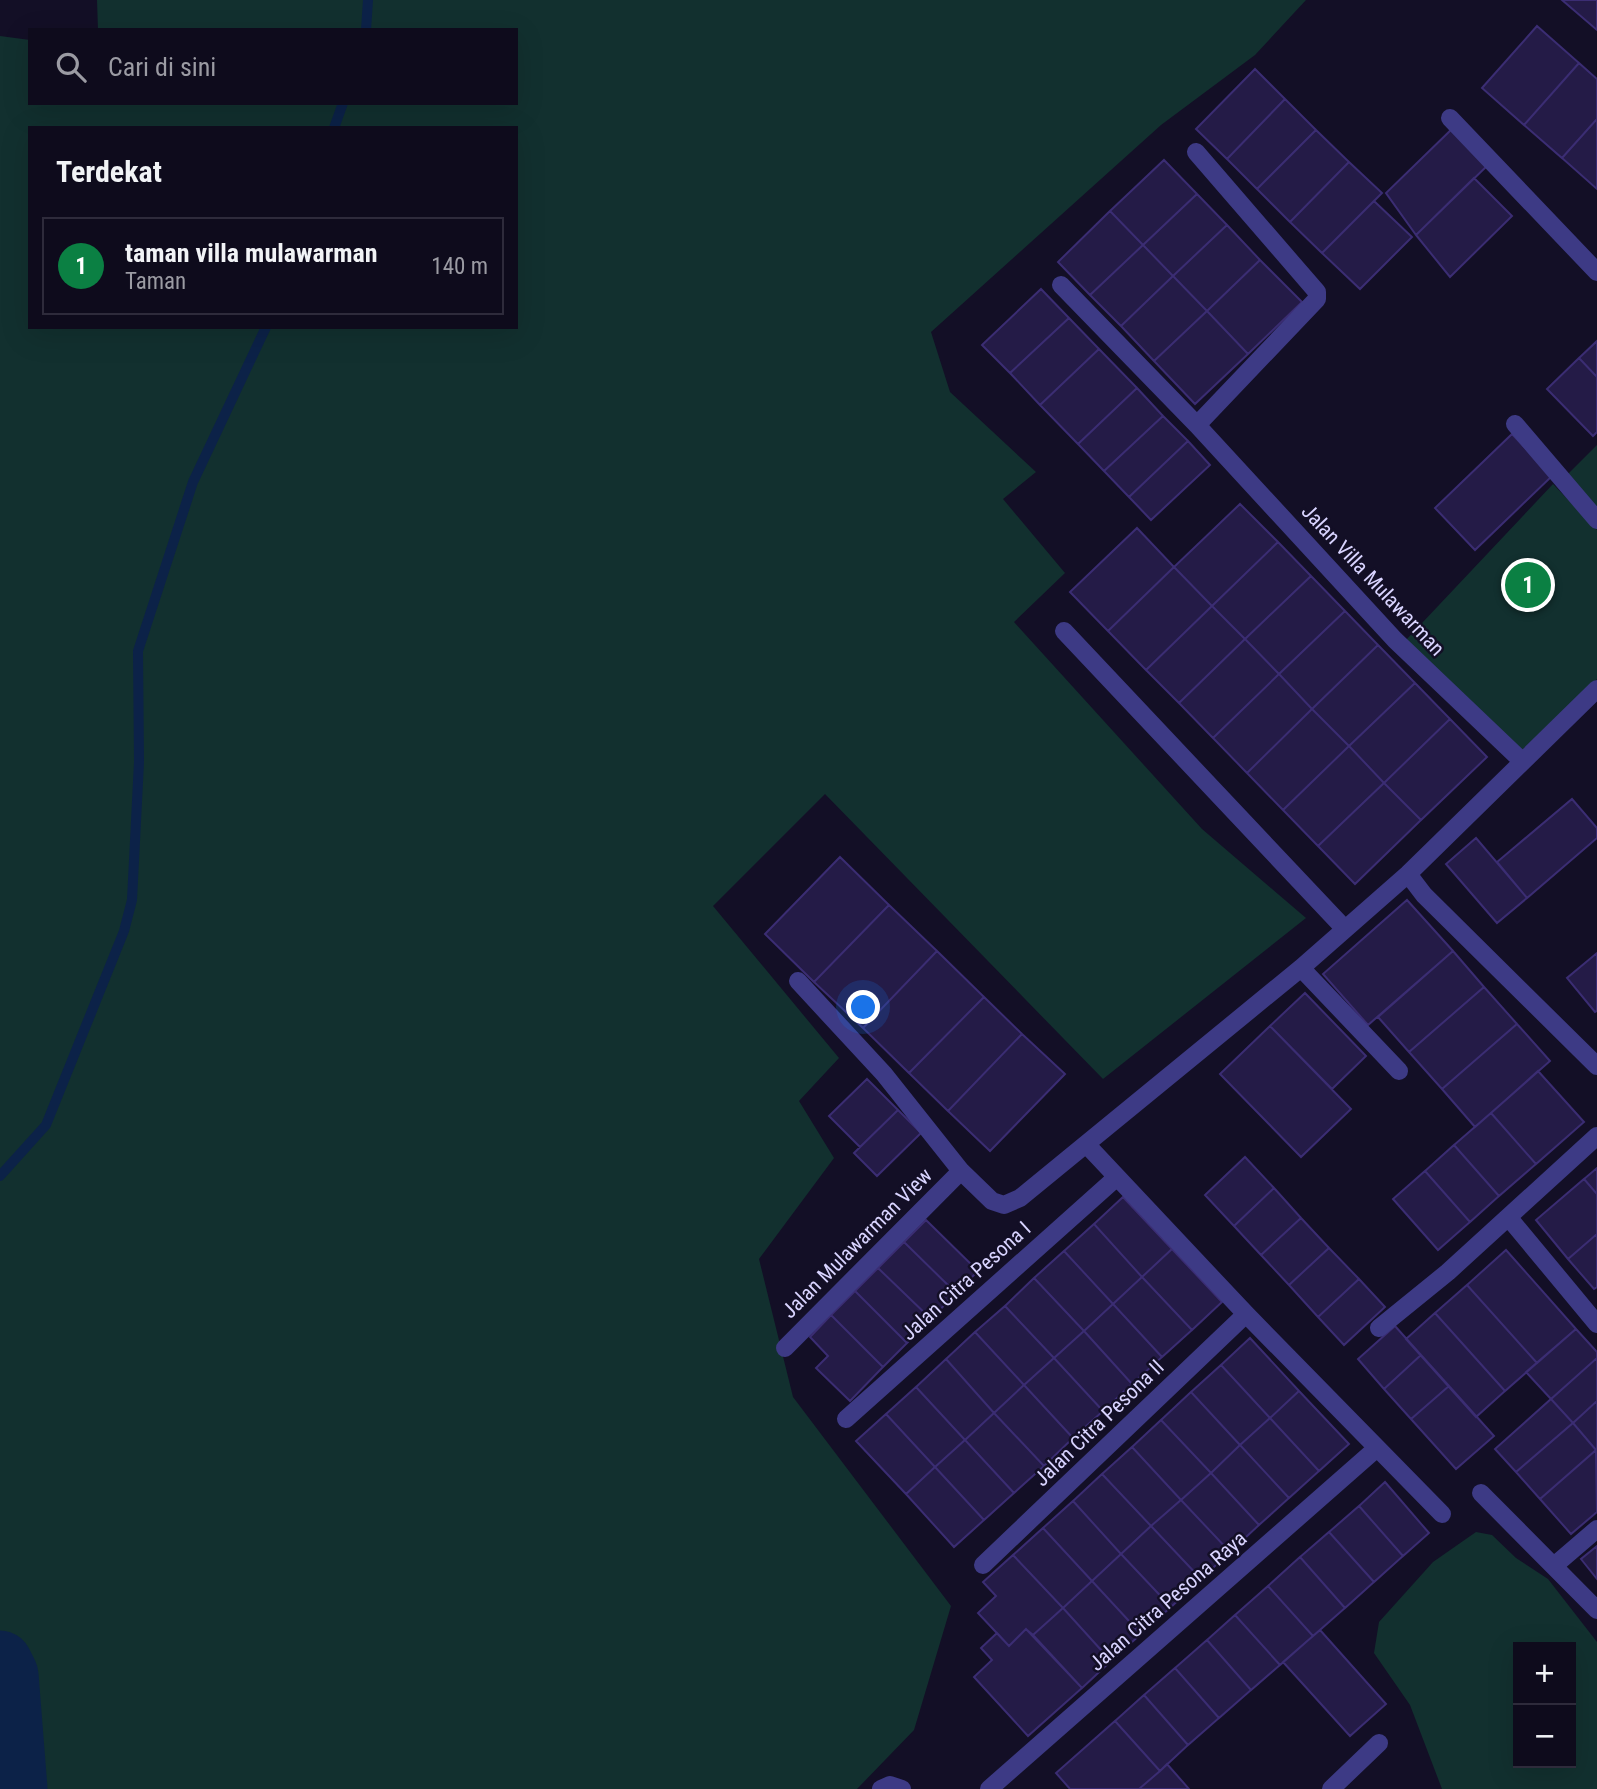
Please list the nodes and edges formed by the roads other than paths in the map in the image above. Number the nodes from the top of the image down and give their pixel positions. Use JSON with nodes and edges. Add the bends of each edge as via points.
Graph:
{"nodes":[{"id":1,"x":1450,"y":118,"type":"dead end"},
{"id":2,"x":1196,"y":152,"type":"dead end"},
{"id":3,"x":1597,"y":272,"type":"edge"},
{"id":4,"x":1061,"y":285,"type":"dead end"},
{"id":5,"x":1515,"y":424,"type":"dead end"},
{"id":6,"x":1197,"y":425,"type":"junction"},
{"id":7,"x":1597,"y":520,"type":"edge"},
{"id":8,"x":1064,"y":631,"type":"dead end"},
{"id":9,"x":1597,"y":689,"type":"edge"},
{"id":10,"x":1522,"y":761,"type":"junction"},
{"id":11,"x":1408,"y":874,"type":"junction"},
{"id":12,"x":1344,"y":928,"type":"junction"},
{"id":13,"x":1301,"y":968,"type":"junction"},
{"id":14,"x":798,"y":981,"type":"dead end"},
{"id":15,"x":1597,"y":1066,"type":"edge"},
{"id":16,"x":1399,"y":1071,"type":"dead end"},
{"id":17,"x":1597,"y":1136,"type":"edge"},
{"id":18,"x":1087,"y":1145,"type":"junction"},
{"id":19,"x":961,"y":1171,"type":"junction"},
{"id":20,"x":1117,"y":1177,"type":"junction"},
{"id":21,"x":1509,"y":1218,"type":"junction"},
{"id":22,"x":1246,"y":1314,"type":"junction"},
{"id":23,"x":1597,"y":1324,"type":"edge"},
{"id":24,"x":1379,"y":1328,"type":"dead end"},
{"id":25,"x":785,"y":1348,"type":"dead end"},
{"id":26,"x":846,"y":1419,"type":"dead end"},
{"id":27,"x":1377,"y":1448,"type":"junction"},
{"id":28,"x":1481,"y":1493,"type":"dead end"},
{"id":29,"x":1441,"y":1514,"type":"dead end"},
{"id":30,"x":1597,"y":1529,"type":"edge"},
{"id":31,"x":983,"y":1565,"type":"dead end"},
{"id":32,"x":1555,"y":1565,"type":"junction"},
{"id":33,"x":1597,"y":1609,"type":"edge"},
{"id":34,"x":1380,"y":1743,"type":"dead end"},
{"id":35,"x":881,"y":1789,"type":"edge"},
{"id":36,"x":902,"y":1789,"type":"edge"},
{"id":37,"x":989,"y":1789,"type":"edge"},
{"id":38,"x":1331,"y":1789,"type":"edge"}],
"edges":[{"from":1,"to":3,"type":"street"},
{"from":2,"to":6,"type":"street","via":[[1317,292],[1316,304]]},
{"from":4,"to":6,"type":"street","name":"Jalan Villa Mulawarman"},
{"from":5,"to":7,"type":"street"},
{"from":6,"to":10,"type":"street","name":"Jalan Villa Mulawarman","via":[[1395,640]]},
{"from":8,"to":12,"type":"street"},
{"from":9,"to":10,"type":"street"},
{"from":10,"to":11,"type":"street"},
{"from":11,"to":12,"type":"street"},
{"from":11,"to":15,"type":"street"},
{"from":12,"to":13,"type":"street"},
{"from":13,"to":16,"type":"street"},
{"from":13,"to":18,"type":"street"},
{"from":14,"to":19,"type":"street","name":"Jalan Mulawarman View","via":[[884,1073]]},
{"from":17,"to":21,"type":"street"},
{"from":18,"to":19,"type":"street","name":"Jalan Mulawarman View","via":[[1020,1198],[1004,1205],[992,1201]]},
{"from":18,"to":20,"type":"street"},
{"from":19,"to":25,"type":"street","name":"Jalan Mulawarman View"},
{"from":20,"to":22,"type":"street"},
{"from":20,"to":26,"type":"street","name":"Jalan Citra Pesona I"},
{"from":21,"to":23,"type":"street"},
{"from":21,"to":24,"type":"street"},
{"from":22,"to":27,"type":"street"},
{"from":22,"to":31,"type":"street","name":"Jalan Citra Pesona II"},
{"from":27,"to":29,"type":"street"},
{"from":27,"to":37,"type":"street","name":"Jalan Citra Pesona Raya"},
{"from":28,"to":32,"type":"street"},
{"from":30,"to":32,"type":"street"},
{"from":32,"to":33,"type":"street"},
{"from":34,"to":38,"type":"street"},
{"from":35,"to":36,"type":"street","via":[[890,1785]]}]}
